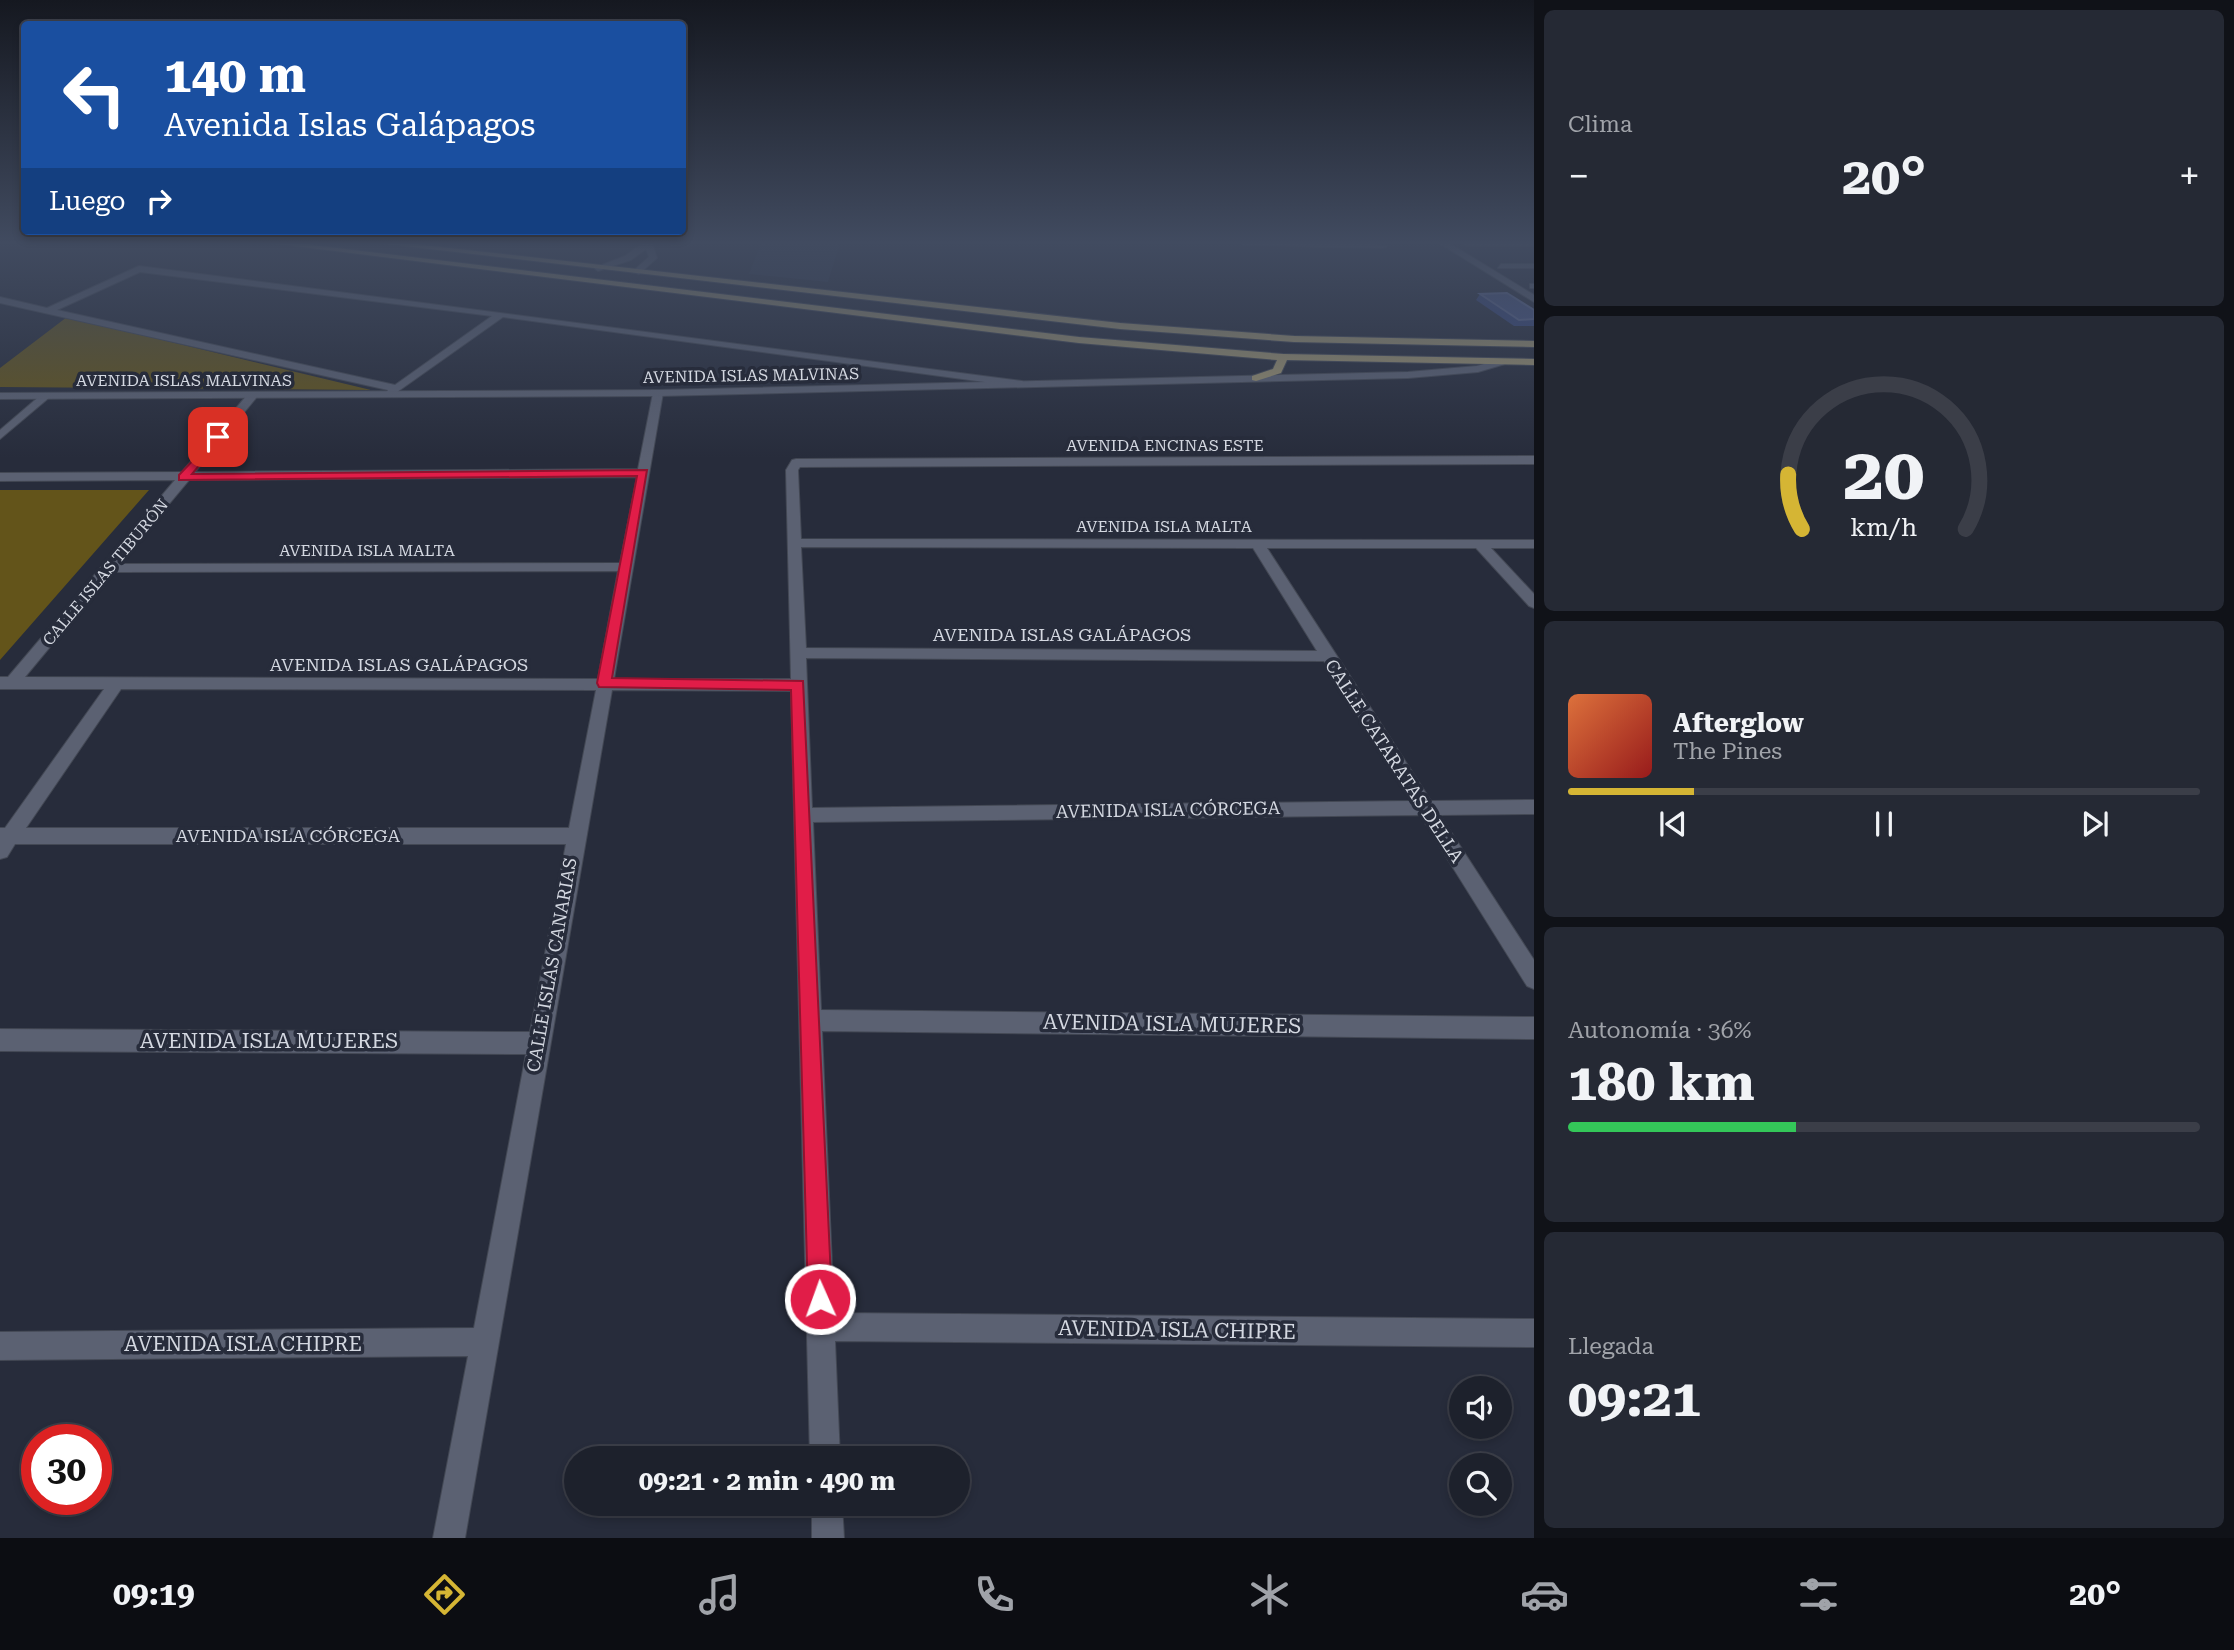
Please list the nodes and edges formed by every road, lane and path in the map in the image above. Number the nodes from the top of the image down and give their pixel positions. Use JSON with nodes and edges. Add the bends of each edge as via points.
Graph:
{"nodes":[{"id":1,"x":64,"y":315,"type":"edge"},
{"id":2,"x":500,"y":315,"type":"edge"},
{"id":3,"x":507,"y":315,"type":"edge"},
{"id":4,"x":875,"y":315,"type":"edge"},
{"id":5,"x":1021,"y":315,"type":"edge"},
{"id":6,"x":1534,"y":344,"type":"edge"},
{"id":7,"x":1283,"y":357,"type":"junction"},
{"id":8,"x":1501,"y":362,"type":"junction"},
{"id":9,"x":1534,"y":362,"type":"edge"},
{"id":10,"x":1256,"y":378,"type":"junction"},
{"id":11,"x":1022,"y":384,"type":"junction"},
{"id":12,"x":398,"y":389,"type":"junction"},
{"id":13,"x":658,"y":393,"type":"junction"},
{"id":14,"x":0,"y":396,"type":"edge"},
{"id":15,"x":46,"y":396,"type":"junction"},
{"id":16,"x":252,"y":396,"type":"junction"},
{"id":17,"x":388,"y":396,"type":"junction"},
{"id":18,"x":0,"y":436,"type":"edge"},
{"id":19,"x":1534,"y":460,"type":"edge"},
{"id":20,"x":643,"y":472,"type":"junction"},
{"id":21,"x":0,"y":477,"type":"edge"},
{"id":22,"x":183,"y":477,"type":"junction"},
{"id":23,"x":794,"y":543,"type":"junction"},
{"id":24,"x":1256,"y":543,"type":"junction"},
{"id":25,"x":1479,"y":544,"type":"junction"},
{"id":26,"x":1534,"y":544,"type":"edge"},
{"id":27,"x":626,"y":567,"type":"junction"},
{"id":28,"x":108,"y":568,"type":"junction"},
{"id":29,"x":1534,"y":603,"type":"edge"},
{"id":30,"x":797,"y":653,"type":"junction"},
{"id":31,"x":1326,"y":656,"type":"junction"},
{"id":32,"x":6,"y":683,"type":"edge"},
{"id":33,"x":604,"y":683,"type":"junction"},
{"id":34,"x":115,"y":685,"type":"junction"},
{"id":35,"x":798,"y":685,"type":"junction"},
{"id":36,"x":1424,"y":807,"type":"junction"},
{"id":37,"x":1534,"y":807,"type":"edge"},
{"id":38,"x":802,"y":815,"type":"junction"},
{"id":39,"x":575,"y":836,"type":"junction"},
{"id":40,"x":4,"y":841,"type":"edge"},
{"id":41,"x":1534,"y":979,"type":"edge"},
{"id":42,"x":810,"y":1020,"type":"junction"},
{"id":43,"x":1534,"y":1028,"type":"edge"},
{"id":44,"x":0,"y":1040,"type":"edge"},
{"id":45,"x":538,"y":1043,"type":"junction"},
{"id":46,"x":821,"y":1327,"type":"junction"},
{"id":47,"x":1534,"y":1333,"type":"edge"},
{"id":48,"x":485,"y":1342,"type":"junction"},
{"id":49,"x":0,"y":1346,"type":"edge"},
{"id":50,"x":825,"y":1446,"type":"edge"},
{"id":51,"x":827,"y":1516,"type":"edge"},
{"id":52,"x":449,"y":1538,"type":"edge"},
{"id":53,"x":828,"y":1538,"type":"edge"}],
"edges":[{"from":1,"to":12,"type":"street"},
{"from":2,"to":12,"type":"street"},
{"from":3,"to":11,"type":"street"},
{"from":4,"to":7,"type":"main road","via":[[1080,340]]},
{"from":5,"to":6,"type":"main road","via":[[1294,339]]},
{"from":7,"to":8,"type":"main road"},
{"from":7,"to":10,"type":"main road","via":[[1277,371]]},
{"from":8,"to":9,"type":"main road"},
{"from":8,"to":10,"type":"street","name":"AVENIDA ISLAS MALVINAS","via":[[1478,369],[1408,374]]},
{"from":10,"to":11,"type":"street","name":"AVENIDA ISLAS MALVINAS"},
{"from":11,"to":13,"type":"street","name":"AVENIDA ISLAS MALVINAS"},
{"from":12,"to":17,"type":"street"},
{"from":13,"to":17,"type":"street","name":"AVENIDA ISLAS MALVINAS"},
{"from":13,"to":20,"type":"street","name":"CALLE ISLAS CANARIAS"},
{"from":14,"to":15,"type":"street","name":"AVENIDA ISLAS MALVINAS"},
{"from":15,"to":16,"type":"street","name":"AVENIDA ISLAS MALVINAS"},
{"from":15,"to":18,"type":"street"},
{"from":16,"to":17,"type":"street","name":"AVENIDA ISLAS MALVINAS"},
{"from":16,"to":22,"type":"street","name":"CALLE ISLAS TIBURÓN"},
{"from":19,"to":23,"type":"street","name":"AVENIDA ENCINAS ESTE","via":[[796,463],[792,470]]},
{"from":20,"to":22,"type":"street"},
{"from":20,"to":27,"type":"street","name":"CALLE ISLAS CANARIAS"},
{"from":21,"to":22,"type":"street"},
{"from":22,"to":28,"type":"street","name":"CALLE ISLAS TIBURÓN"},
{"from":23,"to":24,"type":"street","name":"AVENIDA ISLA MALTA"},
{"from":23,"to":30,"type":"street"},
{"from":24,"to":25,"type":"street","name":"AVENIDA ISLA MALTA"},
{"from":24,"to":31,"type":"street","name":"CALLE CATARATAS DELLA"},
{"from":25,"to":26,"type":"street","name":"AVENIDA ISLA MALTA"},
{"from":25,"to":29,"type":"street"},
{"from":27,"to":28,"type":"street","name":"AVENIDA ISLA MALTA"},
{"from":27,"to":33,"type":"street","name":"CALLE ISLAS CANARIAS"},
{"from":28,"to":32,"type":"street","name":"CALLE ISLAS TIBURÓN"},
{"from":30,"to":31,"type":"street","name":"AVENIDA ISLAS GALÁPAGOS"},
{"from":30,"to":35,"type":"street"},
{"from":31,"to":36,"type":"street","name":"CALLE CATARATAS DELLA"},
{"from":32,"to":34,"type":"street","name":"AVENIDA ISLAS GALÁPAGOS"},
{"from":33,"to":34,"type":"street","name":"AVENIDA ISLAS GALÁPAGOS"},
{"from":33,"to":35,"type":"street","name":"AVENIDA ISLAS GALÁPAGOS"},
{"from":33,"to":39,"type":"street","name":"CALLE ISLAS CANARIAS"},
{"from":34,"to":40,"type":"street"},
{"from":35,"to":38,"type":"street"},
{"from":36,"to":37,"type":"street","name":"AVENIDA ISLA CÓRCEGA"},
{"from":36,"to":38,"type":"street","name":"AVENIDA ISLA CÓRCEGA"},
{"from":36,"to":41,"type":"street","name":"CALLE CATARATAS DELLA"},
{"from":38,"to":42,"type":"street"},
{"from":39,"to":40,"type":"street","name":"AVENIDA ISLA CÓRCEGA"},
{"from":39,"to":45,"type":"street","name":"CALLE ISLAS CANARIAS"},
{"from":42,"to":43,"type":"street","name":"AVENIDA ISLA MUJERES"},
{"from":42,"to":46,"type":"street"},
{"from":44,"to":45,"type":"street","name":"AVENIDA ISLA MUJERES"},
{"from":45,"to":48,"type":"street","name":"CALLE ISLAS CANARIAS"},
{"from":46,"to":47,"type":"street","name":"AVENIDA ISLA CHIPRE"},
{"from":46,"to":50,"type":"street"},
{"from":48,"to":49,"type":"street","name":"AVENIDA ISLA CHIPRE"},
{"from":48,"to":52,"type":"street","name":"CALLE ISLAS CANARIAS"},
{"from":51,"to":53,"type":"street"}]}
